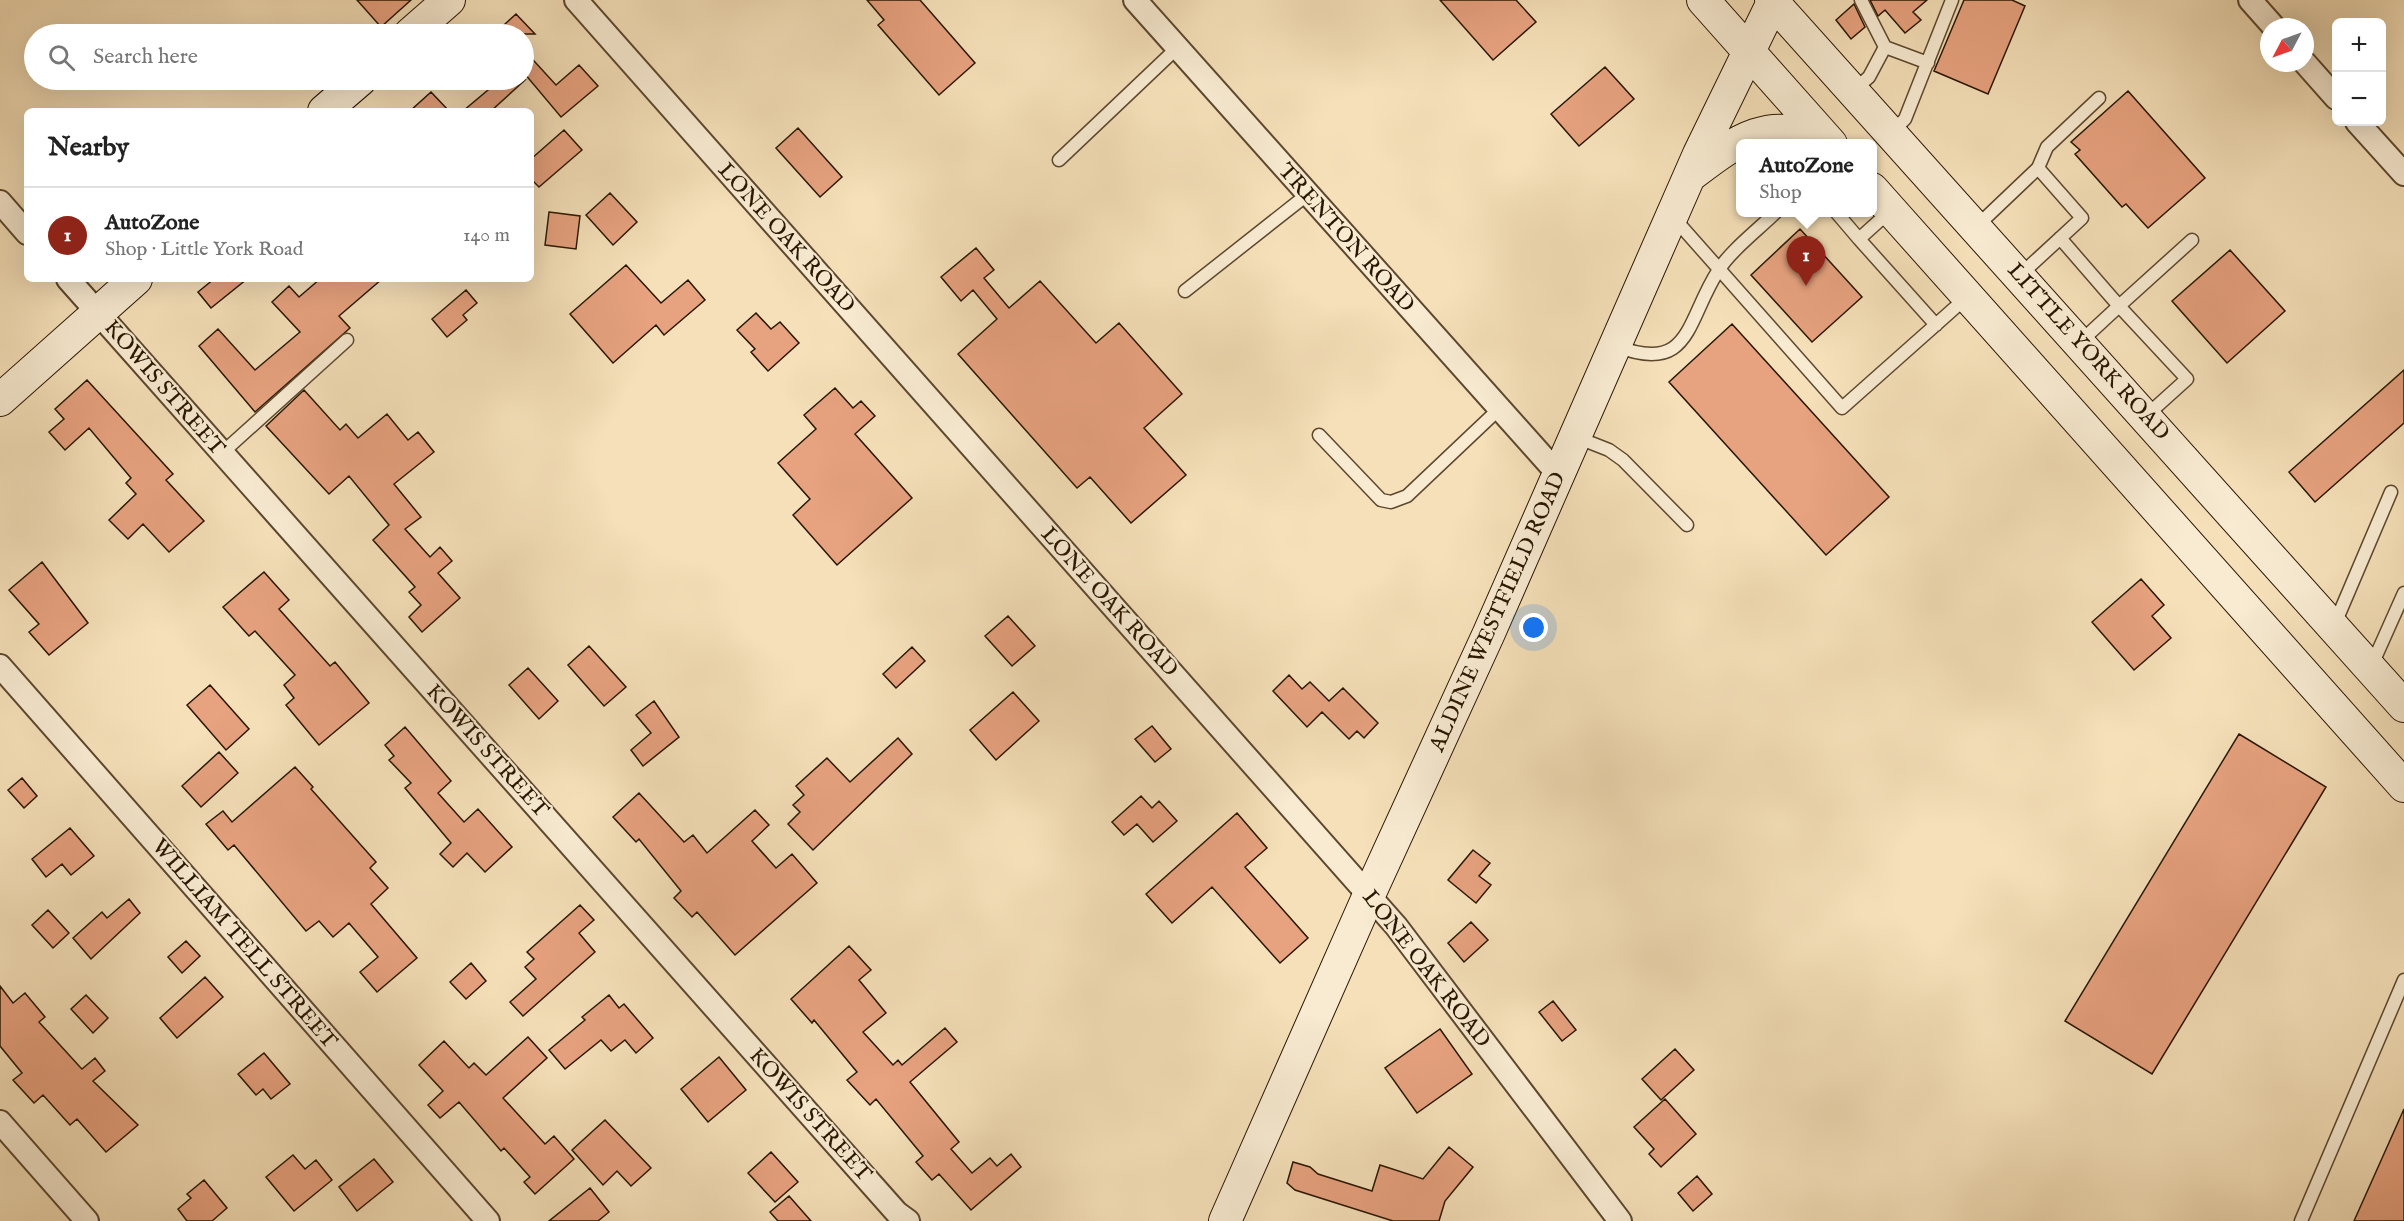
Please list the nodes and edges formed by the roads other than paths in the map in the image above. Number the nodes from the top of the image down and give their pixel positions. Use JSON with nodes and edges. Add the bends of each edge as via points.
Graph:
{"nodes":[{"id":1,"x":449,"y":0,"type":"edge"},
{"id":2,"x":576,"y":0,"type":"edge"},
{"id":3,"x":1135,"y":0,"type":"edge"},
{"id":4,"x":1703,"y":0,"type":"edge"},
{"id":5,"x":1861,"y":0,"type":"edge"},
{"id":6,"x":1952,"y":0,"type":"edge"},
{"id":7,"x":2250,"y":0,"type":"edge"},
{"id":8,"x":1775,"y":1,"type":"edge"},
{"id":9,"x":2266,"y":18,"type":"edge"},
{"id":10,"x":421,"y":24,"type":"edge"},
{"id":11,"x":1885,"y":47,"type":"junction"},
{"id":12,"x":1177,"y":48,"type":"junction"},
{"id":13,"x":1749,"y":53,"type":"junction"},
{"id":14,"x":1928,"y":63,"type":"junction"},
{"id":15,"x":2313,"y":72,"type":"edge"},
{"id":16,"x":348,"y":90,"type":"edge"},
{"id":17,"x":1853,"y":91,"type":"junction"},
{"id":18,"x":2332,"y":93,"type":"edge"},
{"id":19,"x":2099,"y":98,"type":"dead end"},
{"id":20,"x":327,"y":108,"type":"edge"},
{"id":21,"x":2361,"y":126,"type":"edge"},
{"id":22,"x":1891,"y":133,"type":"junction"},
{"id":23,"x":1745,"y":139,"type":"edge"},
{"id":24,"x":1813,"y":139,"type":"edge"},
{"id":25,"x":1826,"y":139,"type":"edge"},
{"id":26,"x":1736,"y":142,"type":"edge"},
{"id":27,"x":1059,"y":160,"type":"dead end"},
{"id":28,"x":2038,"y":168,"type":"junction"},
{"id":29,"x":2404,"y":174,"type":"edge"},
{"id":30,"x":1690,"y":176,"type":"junction"},
{"id":31,"x":1308,"y":194,"type":"junction"},
{"id":32,"x":1881,"y":200,"type":"edge"},
{"id":33,"x":0,"y":202,"type":"edge"},
{"id":34,"x":1672,"y":216,"type":"junction"},
{"id":35,"x":1772,"y":217,"type":"edge"},
{"id":36,"x":1840,"y":217,"type":"edge"},
{"id":37,"x":1871,"y":217,"type":"edge"},
{"id":38,"x":1976,"y":227,"type":"junction"},
{"id":39,"x":24,"y":230,"type":"edge"},
{"id":40,"x":2060,"y":238,"type":"junction"},
{"id":41,"x":1859,"y":239,"type":"junction"},
{"id":42,"x":2193,"y":240,"type":"dead end"},
{"id":43,"x":1719,"y":269,"type":"junction"},
{"id":44,"x":2019,"y":276,"type":"junction"},
{"id":45,"x":71,"y":282,"type":"edge"},
{"id":46,"x":133,"y":282,"type":"edge"},
{"id":47,"x":1185,"y":291,"type":"dead end"},
{"id":48,"x":1967,"y":297,"type":"junction"},
{"id":49,"x":2119,"y":306,"type":"junction"},
{"id":50,"x":98,"y":312,"type":"junction"},
{"id":51,"x":1936,"y":325,"type":"junction"},
{"id":52,"x":347,"y":340,"type":"dead end"},
{"id":53,"x":2079,"y":343,"type":"junction"},
{"id":54,"x":1616,"y":346,"type":"junction"},
{"id":55,"x":0,"y":400,"type":"edge"},
{"id":56,"x":1499,"y":409,"type":"junction"},
{"id":57,"x":2146,"y":417,"type":"junction"},
{"id":58,"x":1319,"y":435,"type":"dead end"},
{"id":59,"x":1576,"y":437,"type":"junction"},
{"id":60,"x":222,"y":453,"type":"junction"},
{"id":61,"x":1559,"y":475,"type":"junction"},
{"id":62,"x":2391,"y":492,"type":"dead end"},
{"id":63,"x":1688,"y":525,"type":"dead end"},
{"id":64,"x":2404,"y":593,"type":"edge"},
{"id":65,"x":2334,"y":627,"type":"junction"},
{"id":66,"x":0,"y":666,"type":"edge"},
{"id":67,"x":2371,"y":668,"type":"junction"},
{"id":68,"x":2404,"y":706,"type":"edge"},
{"id":69,"x":2404,"y":786,"type":"edge"},
{"id":70,"x":1369,"y":896,"type":"junction"},
{"id":71,"x":2404,"y":980,"type":"edge"},
{"id":72,"x":0,"y":1122,"type":"edge"},
{"id":73,"x":87,"y":1221,"type":"edge"},
{"id":74,"x":488,"y":1221,"type":"edge"},
{"id":75,"x":908,"y":1221,"type":"edge"},
{"id":76,"x":1225,"y":1221,"type":"edge"},
{"id":77,"x":1620,"y":1221,"type":"edge"},
{"id":78,"x":2301,"y":1221,"type":"edge"}],
"edges":[{"from":1,"to":10,"type":"main road"},
{"from":2,"to":70,"type":"street","name":"LONE OAK ROAD"},
{"from":3,"to":12,"type":"street","name":"TRENTON ROAD"},
{"from":4,"to":13,"type":"main road"},
{"from":5,"to":11,"type":"lane"},
{"from":6,"to":14,"type":"lane"},
{"from":7,"to":9,"type":"street"},
{"from":8,"to":13,"type":"main road","name":"ALDINE WESTFIELD ROAD"},
{"from":8,"to":17,"type":"main road","name":"LITTLE YORK ROAD"},
{"from":11,"to":14,"type":"lane"},
{"from":11,"to":17,"type":"lane","via":[[1869,77]]},
{"from":12,"to":27,"type":"lane"},
{"from":12,"to":31,"type":"street","name":"TRENTON ROAD"},
{"from":13,"to":25,"type":"main road"},
{"from":13,"to":30,"type":"main road","name":"ALDINE WESTFIELD ROAD"},
{"from":14,"to":22,"type":"lane","via":[[1905,119]]},
{"from":15,"to":18,"type":"street"},
{"from":16,"to":20,"type":"main road"},
{"from":17,"to":22,"type":"main road","name":"LITTLE YORK ROAD"},
{"from":19,"to":28,"type":"lane","via":[[2047,147]]},
{"from":21,"to":29,"type":"street"},
{"from":22,"to":38,"type":"main road","name":"LITTLE YORK ROAD"},
{"from":23,"to":24,"type":"main road","via":[[1774,129],[1804,133]]},
{"from":26,"to":30,"type":"main road"},
{"from":28,"to":38,"type":"lane"},
{"from":28,"to":40,"type":"lane","via":[[2082,218]]},
{"from":30,"to":34,"type":"main road","name":"ALDINE WESTFIELD ROAD"},
{"from":31,"to":47,"type":"lane"},
{"from":31,"to":56,"type":"street","name":"TRENTON ROAD"},
{"from":32,"to":48,"type":"main road"},
{"from":33,"to":39,"type":"street"},
{"from":34,"to":43,"type":"lane"},
{"from":34,"to":54,"type":"main road","name":"ALDINE WESTFIELD ROAD"},
{"from":35,"to":43,"type":"lane"},
{"from":36,"to":41,"type":"lane"},
{"from":37,"to":41,"type":"lane"},
{"from":38,"to":44,"type":"main road","name":"LITTLE YORK ROAD"},
{"from":40,"to":44,"type":"lane"},
{"from":40,"to":49,"type":"lane"},
{"from":41,"to":51,"type":"lane"},
{"from":42,"to":49,"type":"lane"},
{"from":43,"to":51,"type":"lane","via":[[1842,408]]},
{"from":43,"to":54,"type":"lane","via":[[1683,338],[1672,350],[1661,356],[1649,356]]},
{"from":44,"to":53,"type":"main road","name":"LITTLE YORK ROAD"},
{"from":45,"to":50,"type":"street","name":"KOWIS STREET"},
{"from":46,"to":50,"type":"main road"},
{"from":48,"to":51,"type":"lane"},
{"from":48,"to":69,"type":"main road"},
{"from":49,"to":53,"type":"lane"},
{"from":49,"to":57,"type":"lane","via":[[2187,379]]},
{"from":50,"to":55,"type":"main road"},
{"from":50,"to":60,"type":"street","name":"KOWIS STREET"},
{"from":52,"to":60,"type":"lane"},
{"from":53,"to":57,"type":"main road","name":"LITTLE YORK ROAD"},
{"from":54,"to":59,"type":"main road","name":"ALDINE WESTFIELD ROAD"},
{"from":56,"to":58,"type":"lane","via":[[1407,496],[1391,502],[1381,500]]},
{"from":56,"to":61,"type":"street","name":"TRENTON ROAD"},
{"from":57,"to":65,"type":"main road","name":"LITTLE YORK ROAD"},
{"from":59,"to":61,"type":"main road","name":"ALDINE WESTFIELD ROAD"},
{"from":59,"to":63,"type":"lane","via":[[1623,460]]},
{"from":60,"to":75,"type":"street","name":"KOWIS STREET"},
{"from":61,"to":70,"type":"main road","name":"ALDINE WESTFIELD ROAD"},
{"from":62,"to":65,"type":"lane"},
{"from":64,"to":67,"type":"lane"},
{"from":65,"to":67,"type":"main road","name":"LITTLE YORK ROAD"},
{"from":66,"to":74,"type":"street","name":"WILLIAM TELL STREET"},
{"from":67,"to":68,"type":"main road","name":"LITTLE YORK ROAD"},
{"from":70,"to":76,"type":"main road","name":"ALDINE WESTFIELD ROAD"},
{"from":70,"to":77,"type":"street","name":"LONE OAK ROAD","via":[[1396,926]]},
{"from":71,"to":78,"type":"lane"},
{"from":72,"to":73,"type":"street"}]}
